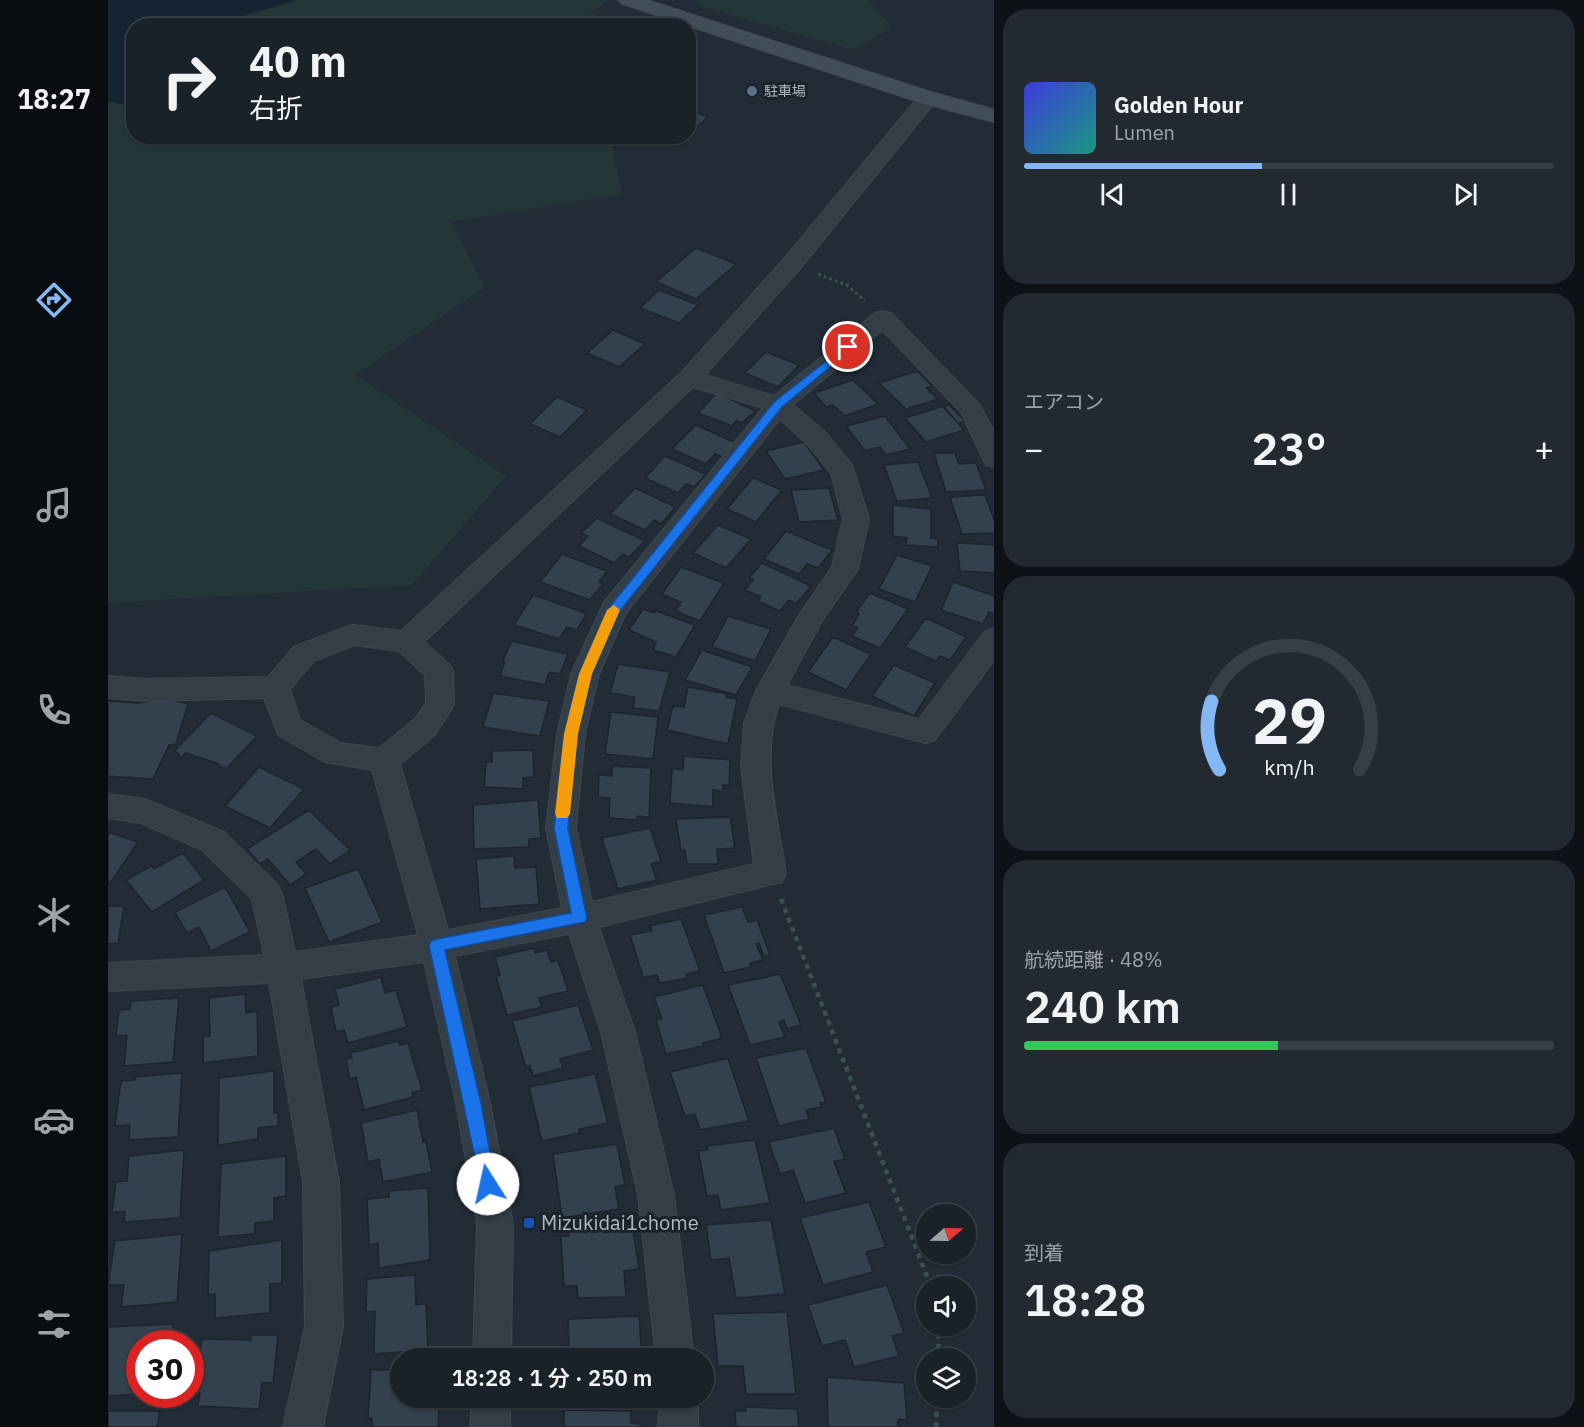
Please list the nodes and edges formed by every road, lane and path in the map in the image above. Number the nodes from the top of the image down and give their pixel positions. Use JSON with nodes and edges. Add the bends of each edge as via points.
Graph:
{"nodes":[{"id":1,"x":628,"y":0,"type":"edge"},
{"id":2,"x":683,"y":18,"type":"edge"},
{"id":3,"x":696,"y":22,"type":"edge"},
{"id":4,"x":928,"y":98,"type":"junction"},
{"id":5,"x":994,"y":116,"type":"edge"},
{"id":6,"x":791,"y":265,"type":"junction"},
{"id":7,"x":883,"y":318,"type":"junction"},
{"id":8,"x":689,"y":378,"type":"junction"},
{"id":9,"x":778,"y":405,"type":"junction"},
{"id":10,"x":994,"y":459,"type":"edge"},
{"id":11,"x":994,"y":638,"type":"edge"},
{"id":12,"x":407,"y":642,"type":"junction"},
{"id":13,"x":108,"y":687,"type":"edge"},
{"id":14,"x":275,"y":687,"type":"junction"},
{"id":15,"x":770,"y":691,"type":"junction"},
{"id":16,"x":384,"y":760,"type":"junction"},
{"id":17,"x":108,"y":806,"type":"edge"},
{"id":18,"x":771,"y":873,"type":"junction"},
{"id":19,"x":580,"y":918,"type":"junction"},
{"id":20,"x":437,"y":946,"type":"junction"},
{"id":21,"x":283,"y":968,"type":"junction"},
{"id":22,"x":108,"y":977,"type":"edge"},
{"id":23,"x":927,"y":1276,"type":"edge"},
{"id":24,"x":492,"y":1348,"type":"edge"},
{"id":25,"x":674,"y":1348,"type":"edge"},
{"id":26,"x":491,"y":1408,"type":"edge"},
{"id":27,"x":679,"y":1408,"type":"edge"},
{"id":28,"x":937,"y":1408,"type":"edge"},
{"id":29,"x":303,"y":1427,"type":"edge"},
{"id":30,"x":490,"y":1427,"type":"edge"},
{"id":31,"x":678,"y":1427,"type":"edge"},
{"id":32,"x":936,"y":1427,"type":"edge"}],
"edges":[{"from":1,"to":2,"type":"street"},
{"from":3,"to":4,"type":"street"},
{"from":4,"to":5,"type":"street"},
{"from":4,"to":6,"type":"street"},
{"from":6,"to":7,"type":"path","via":[[848,285]]},
{"from":6,"to":8,"type":"street"},
{"from":7,"to":9,"type":"street"},
{"from":7,"to":10,"type":"street","via":[[971,409]]},
{"from":8,"to":9,"type":"street"},
{"from":8,"to":12,"type":"street"},
{"from":9,"to":15,"type":"street","via":[[815,437],[843,471],[856,519],[845,569],[812,615]]},
{"from":9,"to":19,"type":"street","via":[[614,609],[585,674],[571,734],[561,828]]},
{"from":11,"to":15,"type":"street","via":[[925,732]]},
{"from":12,"to":14,"type":"street","via":[[354,635],[304,654]]},
{"from":12,"to":16,"type":"street","via":[[439,671],[440,705],[425,727]]},
{"from":13,"to":14,"type":"street"},
{"from":14,"to":16,"type":"street","via":[[288,727],[335,754]]},
{"from":15,"to":18,"type":"street","via":[[758,723],[756,768]]},
{"from":16,"to":20,"type":"street"},
{"from":17,"to":21,"type":"street","via":[[145,811],[213,841],[266,893]]},
{"from":18,"to":19,"type":"street"},
{"from":18,"to":23,"type":"path"},
{"from":19,"to":20,"type":"street"},
{"from":19,"to":25,"type":"street","via":[[618,1032],[656,1195]]},
{"from":20,"to":21,"type":"street"},
{"from":20,"to":24,"type":"street","via":[[473,1103],[495,1224]]},
{"from":21,"to":22,"type":"street"},
{"from":21,"to":29,"type":"street","via":[[321,1182],[324,1327]]},
{"from":26,"to":30,"type":"street"},
{"from":27,"to":31,"type":"street"},
{"from":28,"to":32,"type":"path"}]}
